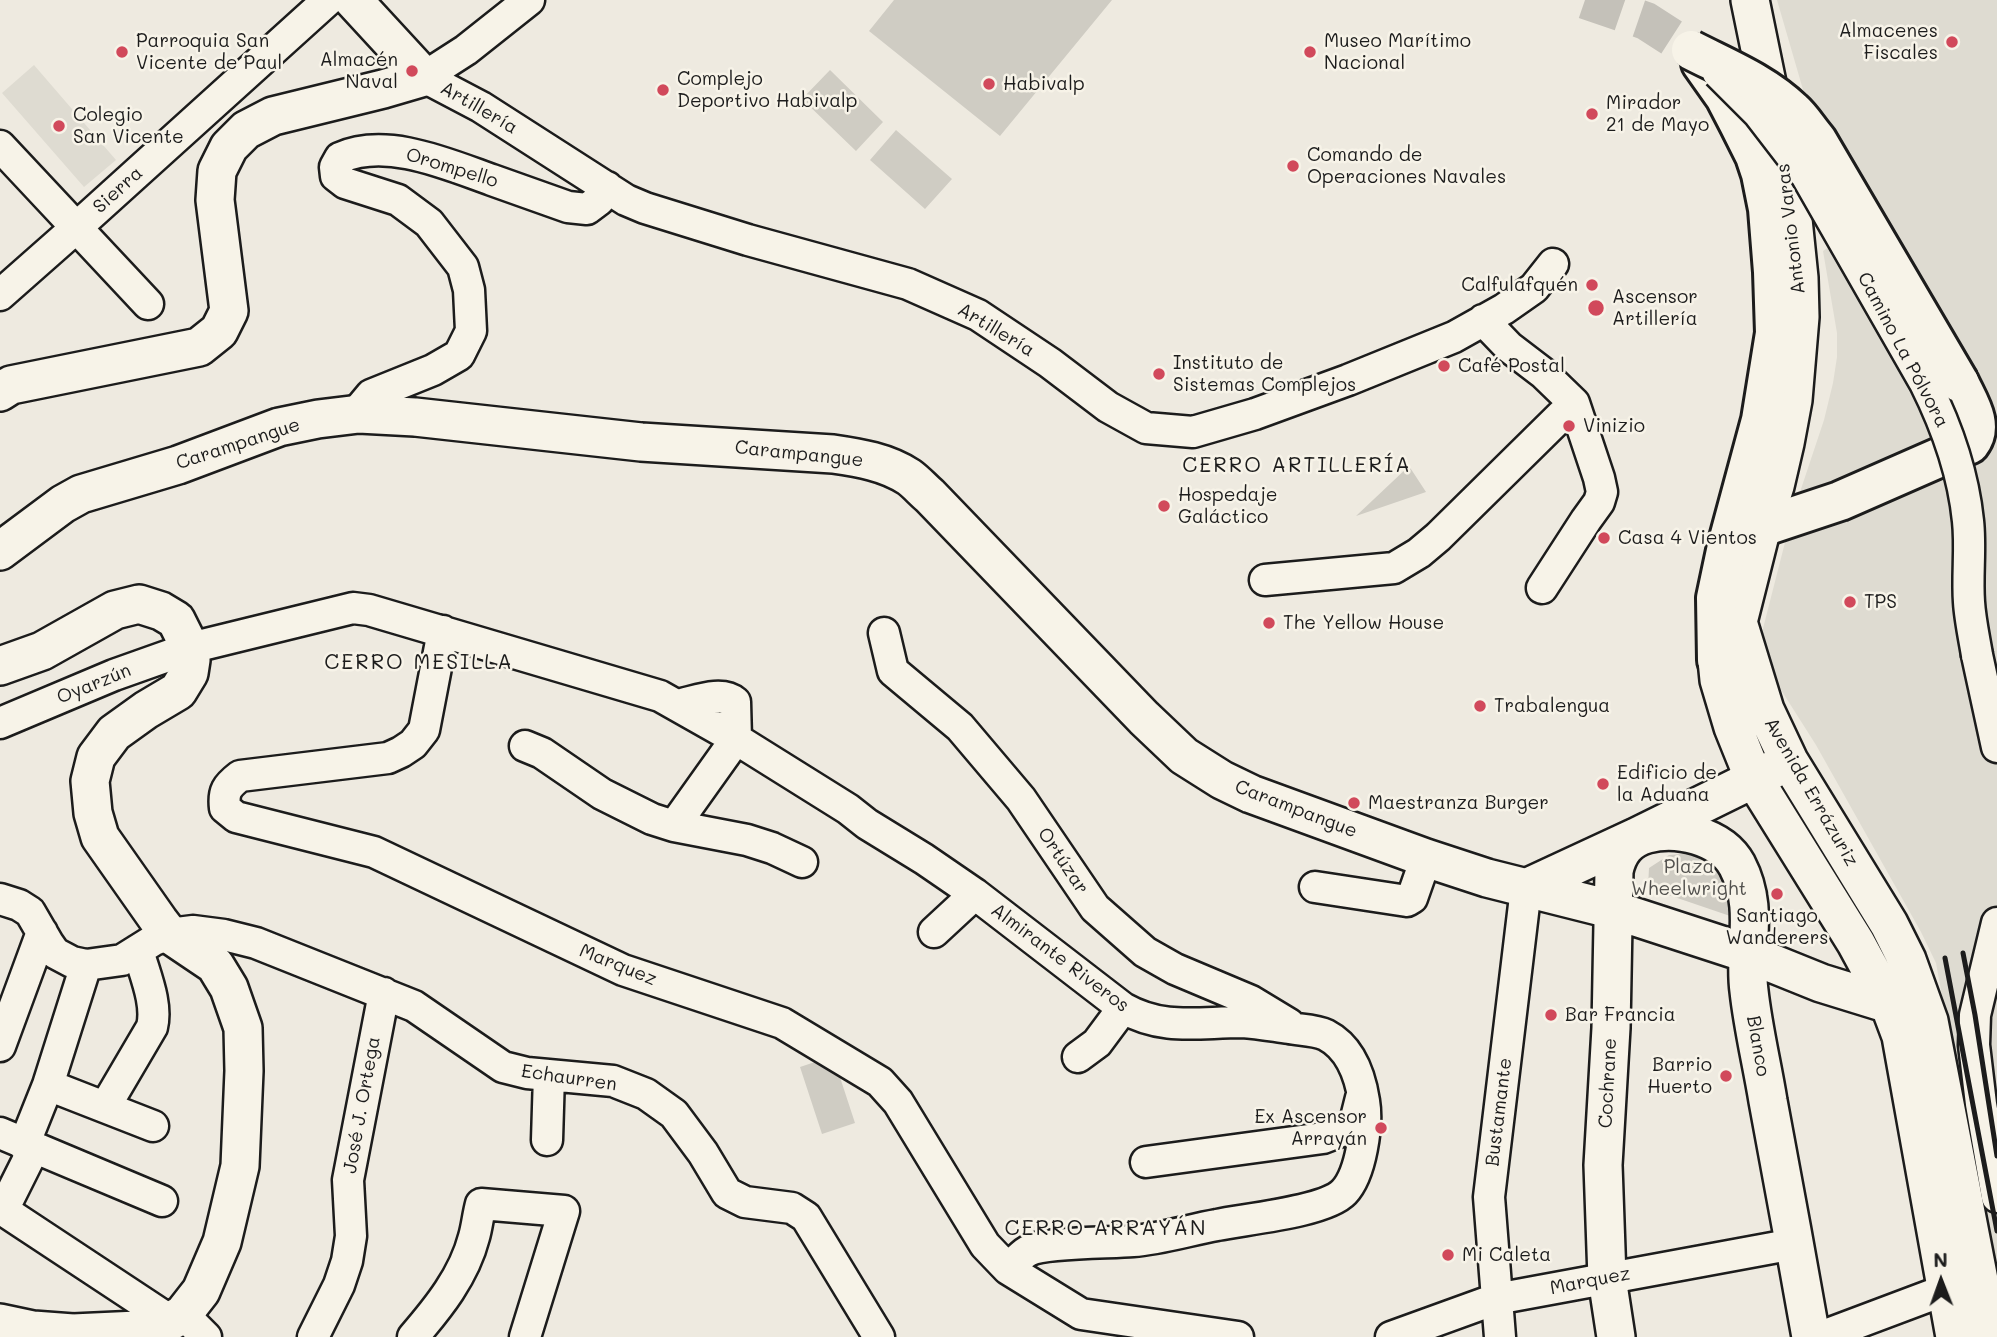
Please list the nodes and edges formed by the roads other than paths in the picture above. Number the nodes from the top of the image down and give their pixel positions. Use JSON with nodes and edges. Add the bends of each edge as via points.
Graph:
{"nodes":[{"id":1,"x":328,"y":0,"type":"edge"},
{"id":2,"x":353,"y":0,"type":"edge"},
{"id":3,"x":529,"y":0,"type":"edge"},
{"id":4,"x":1750,"y":0,"type":"edge"},
{"id":5,"x":1691,"y":50,"type":"junction"},
{"id":6,"x":425,"y":77,"type":"junction"},
{"id":7,"x":0,"y":146,"type":"edge"},
{"id":8,"x":607,"y":187,"type":"junction"},
{"id":9,"x":77,"y":227,"type":"junction"},
{"id":10,"x":1553,"y":264,"type":"dead end"},
{"id":11,"x":0,"y":295,"type":"edge"},
{"id":12,"x":148,"y":304,"type":"dead end"},
{"id":13,"x":1483,"y":320,"type":"junction"},
{"id":14,"x":0,"y":392,"type":"edge"},
{"id":15,"x":1574,"y":403,"type":"junction"},
{"id":16,"x":359,"y":414,"type":"junction"},
{"id":17,"x":1762,"y":527,"type":"junction"},
{"id":18,"x":0,"y":551,"type":"edge"},
{"id":19,"x":1265,"y":580,"type":"dead end"},
{"id":20,"x":1542,"y":588,"type":"dead end"},
{"id":21,"x":1738,"y":622,"type":"junction"},
{"id":22,"x":443,"y":631,"type":"junction"},
{"id":23,"x":884,"y":633,"type":"dead end"},
{"id":24,"x":190,"y":648,"type":"junction"},
{"id":25,"x":1717,"y":660,"type":"junction"},
{"id":26,"x":0,"y":666,"type":"edge"},
{"id":27,"x":0,"y":723,"type":"edge"},
{"id":28,"x":736,"y":738,"type":"junction"},
{"id":29,"x":526,"y":746,"type":"dead end"},
{"id":30,"x":1997,"y":747,"type":"edge"},
{"id":31,"x":1789,"y":761,"type":"junction"},
{"id":32,"x":1754,"y":779,"type":"junction"},
{"id":33,"x":674,"y":827,"type":"junction"},
{"id":34,"x":1636,"y":837,"type":"junction"},
{"id":35,"x":1426,"y":858,"type":"junction"},
{"id":36,"x":802,"y":862,"type":"dead end"},
{"id":37,"x":1315,"y":887,"type":"dead end"},
{"id":38,"x":1526,"y":888,"type":"junction"},
{"id":39,"x":975,"y":894,"type":"junction"},
{"id":40,"x":0,"y":899,"type":"edge"},
{"id":41,"x":1614,"y":910,"type":"junction"},
{"id":42,"x":1997,"y":923,"type":"edge"},
{"id":43,"x":1889,"y":924,"type":"junction"},
{"id":44,"x":42,"y":932,"type":"junction"},
{"id":45,"x":934,"y":932,"type":"dead end"},
{"id":46,"x":154,"y":942,"type":"junction"},
{"id":47,"x":1856,"y":943,"type":"junction"},
{"id":48,"x":1749,"y":954,"type":"junction"},
{"id":49,"x":86,"y":965,"type":"junction"},
{"id":50,"x":384,"y":993,"type":"junction"},
{"id":51,"x":1889,"y":1004,"type":"junction"},
{"id":52,"x":1123,"y":1008,"type":"junction"},
{"id":53,"x":1298,"y":1029,"type":"junction"},
{"id":54,"x":0,"y":1046,"type":"edge"},
{"id":55,"x":1078,"y":1057,"type":"dead end"},
{"id":56,"x":549,"y":1075,"type":"junction"},
{"id":57,"x":1997,"y":1076,"type":"edge"},
{"id":58,"x":48,"y":1085,"type":"junction"},
{"id":59,"x":1362,"y":1093,"type":"junction"},
{"id":60,"x":1981,"y":1104,"type":"junction"},
{"id":61,"x":105,"y":1107,"type":"junction"},
{"id":62,"x":153,"y":1126,"type":"dead end"},
{"id":63,"x":547,"y":1140,"type":"dead end"},
{"id":64,"x":19,"y":1142,"type":"edge"},
{"id":65,"x":1146,"y":1162,"type":"dead end"},
{"id":66,"x":1997,"y":1197,"type":"edge"},
{"id":67,"x":162,"y":1200,"type":"dead end"},
{"id":68,"x":2,"y":1209,"type":"edge"},
{"id":69,"x":1794,"y":1244,"type":"junction"},
{"id":70,"x":1008,"y":1269,"type":"junction"},
{"id":71,"x":1607,"y":1278,"type":"junction"},
{"id":72,"x":1945,"y":1290,"type":"junction"},
{"id":73,"x":1496,"y":1299,"type":"junction"},
{"id":74,"x":0,"y":1323,"type":"edge"},
{"id":75,"x":186,"y":1324,"type":"edge"},
{"id":76,"x":313,"y":1337,"type":"edge"},
{"id":77,"x":412,"y":1337,"type":"edge"},
{"id":78,"x":525,"y":1337,"type":"edge"},
{"id":79,"x":878,"y":1337,"type":"edge"},
{"id":80,"x":1238,"y":1337,"type":"edge"},
{"id":81,"x":1391,"y":1337,"type":"edge"},
{"id":82,"x":1500,"y":1337,"type":"edge"},
{"id":83,"x":1616,"y":1337,"type":"edge"},
{"id":84,"x":1811,"y":1337,"type":"edge"},
{"id":85,"x":1820,"y":1337,"type":"edge"},
{"id":86,"x":1955,"y":1337,"type":"edge"},
{"id":87,"x":1990,"y":1337,"type":"edge"}],
"edges":[{"from":1,"to":9,"type":"street","name":"Sierra"},
{"from":2,"to":6,"type":"main road"},
{"from":3,"to":6,"type":"street"},
{"from":4,"to":17,"type":"main road","name":"Antonio Varas","via":[[1791,200],[1799,278],[1793,400]]},
{"from":5,"to":17,"type":"highway","bridge":true,"via":[[1779,98],[1817,140],[1959,382],[1977,426],[1970,444],[1840,501]]},
{"from":5,"to":25,"type":"highway","via":[[1725,97],[1755,156],[1768,209],[1773,272],[1775,333],[1761,420],[1716,598]]},
{"from":5,"to":30,"type":"street","name":"Camino La Pólvora","bridge":true,"via":[[1759,114],[1807,175],[1940,411],[1965,498],[1972,626]]},
{"from":6,"to":8,"type":"street","name":"Artillería"},
{"from":6,"to":14,"type":"main road","via":[[273,116],[246,130],[229,147],[217,171],[215,200],[229,311],[219,331],[199,347],[11,385]]},
{"from":7,"to":9,"type":"street"},
{"from":8,"to":13,"type":"street","name":"Artillería","via":[[645,208],[908,284],[978,315],[1108,407],[1146,428],[1193,432],[1255,414],[1454,337]]},
{"from":8,"to":16,"type":"street","name":"Orompello","via":[[587,209],[568,207],[436,159],[364,151],[340,158],[336,176],[345,183],[398,200],[429,223],[463,267],[469,289],[471,331],[459,355],[371,395]]},
{"from":9,"to":11,"type":"street","name":"Sierra"},
{"from":9,"to":12,"type":"street"},
{"from":10,"to":13,"type":"street","name":"Artillería","via":[[1534,288]]},
{"from":13,"to":15,"type":"street"},
{"from":15,"to":19,"type":"street","via":[[1438,537],[1394,568]]},
{"from":15,"to":20,"type":"street","via":[[1602,492]]},
{"from":16,"to":18,"type":"main road","name":"Carampangue","via":[[279,427],[178,465],[81,494]]},
{"from":16,"to":35,"type":"main road","name":"Carampangue","via":[[641,442],[833,454],[885,464],[930,496],[1184,756],[1251,794]]},
{"from":17,"to":21,"type":"main road","name":"Antonio Varas"},
{"from":21,"to":25,"type":"main road"},
{"from":21,"to":31,"type":"main road","name":"Avenida Errázuriz","via":[[1765,710]]},
{"from":22,"to":24,"type":"street","name":"Almirante Riveros","via":[[353,608]]},
{"from":22,"to":28,"type":"street","name":"Almirante Riveros","via":[[660,696]]},
{"from":22,"to":70,"type":"street","name":"Marquez","via":[[424,730],[413,744],[387,758],[240,776],[224,796],[225,807],[236,817],[374,852],[623,970],[782,1023],[880,1082],[898,1102],[985,1245]]},
{"from":23,"to":53,"type":"street","name":"Ortúzar","via":[[893,671],[960,727],[1021,799],[1095,908],[1145,952],[1251,1001]]},
{"from":24,"to":26,"type":"main road","via":[[176,620],[139,604],[115,610],[42,651]]},
{"from":24,"to":27,"type":"street","name":"Oyarzún"},
{"from":24,"to":46,"type":"main road","via":[[189,673],[178,691],[114,733],[96,757],[90,781],[100,837]]},
{"from":25,"to":32,"type":"main road","name":"Avenida Errázuriz","via":[[1725,703]]},
{"from":28,"to":33,"type":"street"},
{"from":28,"to":39,"type":"street","name":"Almirante Riveros"},
{"from":29,"to":33,"type":"street","via":[[602,794]]},
{"from":31,"to":32,"type":"main road"},
{"from":31,"to":43,"type":"main road","name":"Avenida Errázuriz"},
{"from":32,"to":34,"type":"main road"},
{"from":32,"to":47,"type":"main road","name":"Avenida Errázuriz"},
{"from":33,"to":36,"type":"street","via":[[747,840]]},
{"from":34,"to":38,"type":"main road"},
{"from":34,"to":41,"type":"main road","name":"Cochrane","via":[[1616,861]]},
{"from":34,"to":48,"type":"main road","name":"Blanco","via":[[1696,834],[1716,844],[1735,863],[1747,888]]},
{"from":35,"to":37,"type":"street","via":[[1407,901]]},
{"from":35,"to":38,"type":"main road","name":"Carampangue"},
{"from":38,"to":41,"type":"main road","name":"Carampangue"},
{"from":38,"to":73,"type":"street","name":"Bustamante","via":[[1489,1197]]},
{"from":39,"to":45,"type":"street"},
{"from":39,"to":52,"type":"street","name":"Almirante Riveros"},
{"from":40,"to":44,"type":"street","via":[[30,912]]},
{"from":41,"to":48,"type":"main road","name":"Carampangue"},
{"from":41,"to":71,"type":"main road","name":"Cochrane","via":[[1603,1165]]},
{"from":42,"to":60,"type":"street","via":[[1975,1015]]},
{"from":43,"to":47,"type":"main road","name":"Carampangue"},
{"from":43,"to":87,"type":"main road","name":"Avenida Errázuriz","via":[[1929,1021]]},
{"from":44,"to":49,"type":"street","via":[[55,953]]},
{"from":44,"to":54,"type":"street"},
{"from":46,"to":49,"type":"street","name":"Echaurren","via":[[122,960]]},
{"from":46,"to":50,"type":"street","name":"Echaurren","via":[[193,931],[224,934]]},
{"from":46,"to":61,"type":"street","via":[[152,1027]]},
{"from":46,"to":75,"type":"main road","via":[[215,965],[243,1028],[240,1166],[222,1242]]},
{"from":47,"to":48,"type":"main road","name":"Carampangue","via":[[1829,956]]},
{"from":47,"to":51,"type":"main road","name":"Avenida Errázuriz"},
{"from":48,"to":51,"type":"main road","name":"Carampangue"},
{"from":48,"to":69,"type":"main road","name":"Blanco","via":[[1748,988]]},
{"from":49,"to":58,"type":"street"},
{"from":50,"to":56,"type":"street","name":"Echaurren","via":[[414,1006],[503,1067]]},
{"from":50,"to":76,"type":"street","name":"José J. Ortega","via":[[348,1181],[351,1236],[347,1261]]},
{"from":51,"to":72,"type":"main road","name":"Avenida Errázuriz","via":[[1901,1036]]},
{"from":52,"to":53,"type":"street","name":"Almirante Riveros","via":[[1140,1018],[1169,1024],[1245,1022]]},
{"from":52,"to":55,"type":"street","via":[[1097,1043]]},
{"from":53,"to":59,"type":"street","name":"Almirante Riveros","via":[[1325,1034],[1348,1054]]},
{"from":56,"to":63,"type":"street"},
{"from":56,"to":79,"type":"street","name":"Echaurren","via":[[613,1081],[646,1094],[674,1114],[727,1193],[745,1202],[792,1208],[806,1217]]},
{"from":57,"to":60,"type":"street","via":[[1988,1101]]},
{"from":58,"to":61,"type":"street"},
{"from":58,"to":64,"type":"street"},
{"from":59,"to":65,"type":"street","via":[[1354,1126],[1323,1138]]},
{"from":59,"to":70,"type":"street","name":"Almirante Riveros","via":[[1363,1146],[1352,1180],[1329,1202],[1136,1241],[1048,1247],[1029,1251]]},
{"from":60,"to":66,"type":"street"},
{"from":61,"to":62,"type":"street"},
{"from":64,"to":67,"type":"street"},
{"from":64,"to":68,"type":"street"},
{"from":68,"to":75,"type":"street"},
{"from":69,"to":71,"type":"street","name":"Marquez"},
{"from":69,"to":84,"type":"main road","name":"Blanco"},
{"from":70,"to":80,"type":"street","name":"Marquez","via":[[1081,1314]]},
{"from":71,"to":73,"type":"street","name":"Marquez"},
{"from":71,"to":83,"type":"main road","name":"Cochrane"},
{"from":72,"to":85,"type":"street"},
{"from":72,"to":86,"type":"main road","name":"Avenida Errázuriz"},
{"from":73,"to":81,"type":"street","name":"Marquez"},
{"from":73,"to":82,"type":"street","name":"Bustamante"},
{"from":74,"to":75,"type":"main road","via":[[73,1333]]},
{"from":77,"to":78,"type":"street","via":[[438,1308],[462,1269],[481,1204],[564,1211]]}]}
